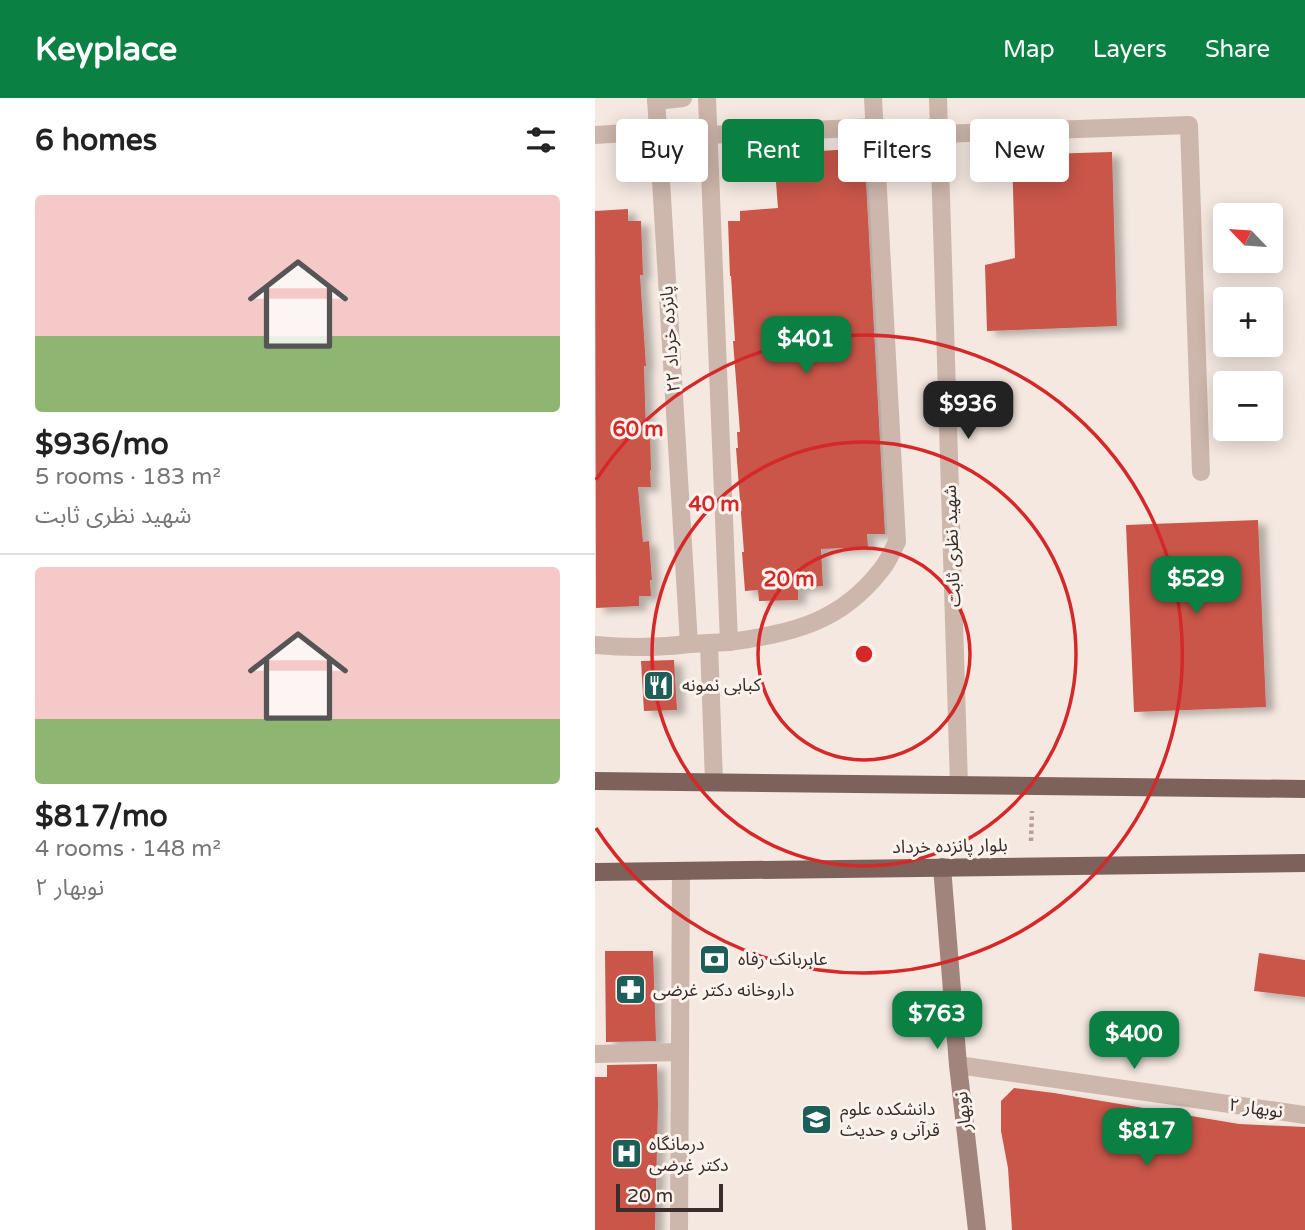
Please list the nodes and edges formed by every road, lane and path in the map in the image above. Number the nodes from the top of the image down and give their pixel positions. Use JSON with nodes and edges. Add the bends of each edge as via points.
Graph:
{"nodes":[{"id":1,"x":683,"y":98,"type":"edge"},
{"id":2,"x":707,"y":98,"type":"edge"},
{"id":3,"x":873,"y":98,"type":"edge"},
{"id":4,"x":938,"y":98,"type":"edge"},
{"id":5,"x":656,"y":99,"type":"edge"},
{"id":6,"x":657,"y":119,"type":"edge"},
{"id":7,"x":874,"y":119,"type":"edge"},
{"id":8,"x":939,"y":119,"type":"edge"},
{"id":9,"x":838,"y":129,"type":"edge"},
{"id":10,"x":956,"y":133,"type":"edge"},
{"id":11,"x":616,"y":134,"type":"edge"},
{"id":12,"x":595,"y":135,"type":"edge"},
{"id":13,"x":709,"y":135,"type":"junction"},
{"id":14,"x":710,"y":171,"type":"joint"},
{"id":15,"x":661,"y":182,"type":"edge"},
{"id":16,"x":878,"y":182,"type":"edge"},
{"id":17,"x":940,"y":182,"type":"edge"},
{"id":18,"x":1201,"y":472,"type":"dead end"},
{"id":19,"x":729,"y":642,"type":"junction"},
{"id":20,"x":709,"y":644,"type":"junction"},
{"id":21,"x":595,"y":645,"type":"edge"},
{"id":22,"x":689,"y":645,"type":"junction"},
{"id":23,"x":595,"y":781,"type":"edge"},
{"id":24,"x":714,"y":782,"type":"junction"},
{"id":25,"x":959,"y":785,"type":"junction"},
{"id":26,"x":1033,"y":786,"type":"junction"},
{"id":27,"x":1305,"y":789,"type":"edge"},
{"id":28,"x":1305,"y":863,"type":"edge"},
{"id":29,"x":942,"y":867,"type":"junction"},
{"id":30,"x":1030,"y":867,"type":"junction"},
{"id":31,"x":681,"y":871,"type":"junction"},
{"id":32,"x":595,"y":872,"type":"edge"},
{"id":33,"x":680,"y":1052,"type":"junction"},
{"id":34,"x":595,"y":1054,"type":"edge"},
{"id":35,"x":958,"y":1065,"type":"junction"},
{"id":36,"x":1305,"y":1115,"type":"edge"},
{"id":37,"x":679,"y":1230,"type":"edge"},
{"id":38,"x":977,"y":1230,"type":"edge"}],
"edges":[{"from":1,"to":5,"type":"street"},
{"from":2,"to":13,"type":"street"},
{"from":3,"to":7,"type":"street"},
{"from":4,"to":8,"type":"street","name":"شهید نظری ثابت"},
{"from":5,"to":6,"type":"street","name":"پانزده خرداد ۲۲"},
{"from":9,"to":13,"type":"street"},
{"from":10,"to":18,"type":"street","via":[[1189,125]]},
{"from":11,"to":12,"type":"street"},
{"from":13,"to":14,"type":"street"},
{"from":14,"to":19,"type":"street"},
{"from":15,"to":22,"type":"street","name":"پانزده خرداد ۲۲"},
{"from":16,"to":19,"type":"street","via":[[897,542],[883,568],[837,612],[773,636]]},
{"from":17,"to":25,"type":"street","name":"شهید نظری ثابت"},
{"from":19,"to":20,"type":"street"},
{"from":20,"to":22,"type":"street"},
{"from":20,"to":24,"type":"street"},
{"from":21,"to":22,"type":"street"},
{"from":23,"to":24,"type":"main road"},
{"from":24,"to":25,"type":"main road"},
{"from":25,"to":26,"type":"main road"},
{"from":26,"to":27,"type":"main road"},
{"from":26,"to":30,"type":"path"},
{"from":28,"to":30,"type":"main road","name":"بلوار پانزده خرداد"},
{"from":29,"to":30,"type":"main road","name":"بلوار پانزده خرداد"},
{"from":29,"to":31,"type":"main road","name":"بلوار پانزده خرداد"},
{"from":29,"to":35,"type":"street","name":"نوبهار"},
{"from":31,"to":32,"type":"main road","name":"بلوار پانزده خرداد"},
{"from":31,"to":33,"type":"street"},
{"from":33,"to":34,"type":"street"},
{"from":33,"to":37,"type":"street"},
{"from":35,"to":36,"type":"street","name":"نوبهار ۲"},
{"from":35,"to":38,"type":"street","name":"نوبهار"}]}
